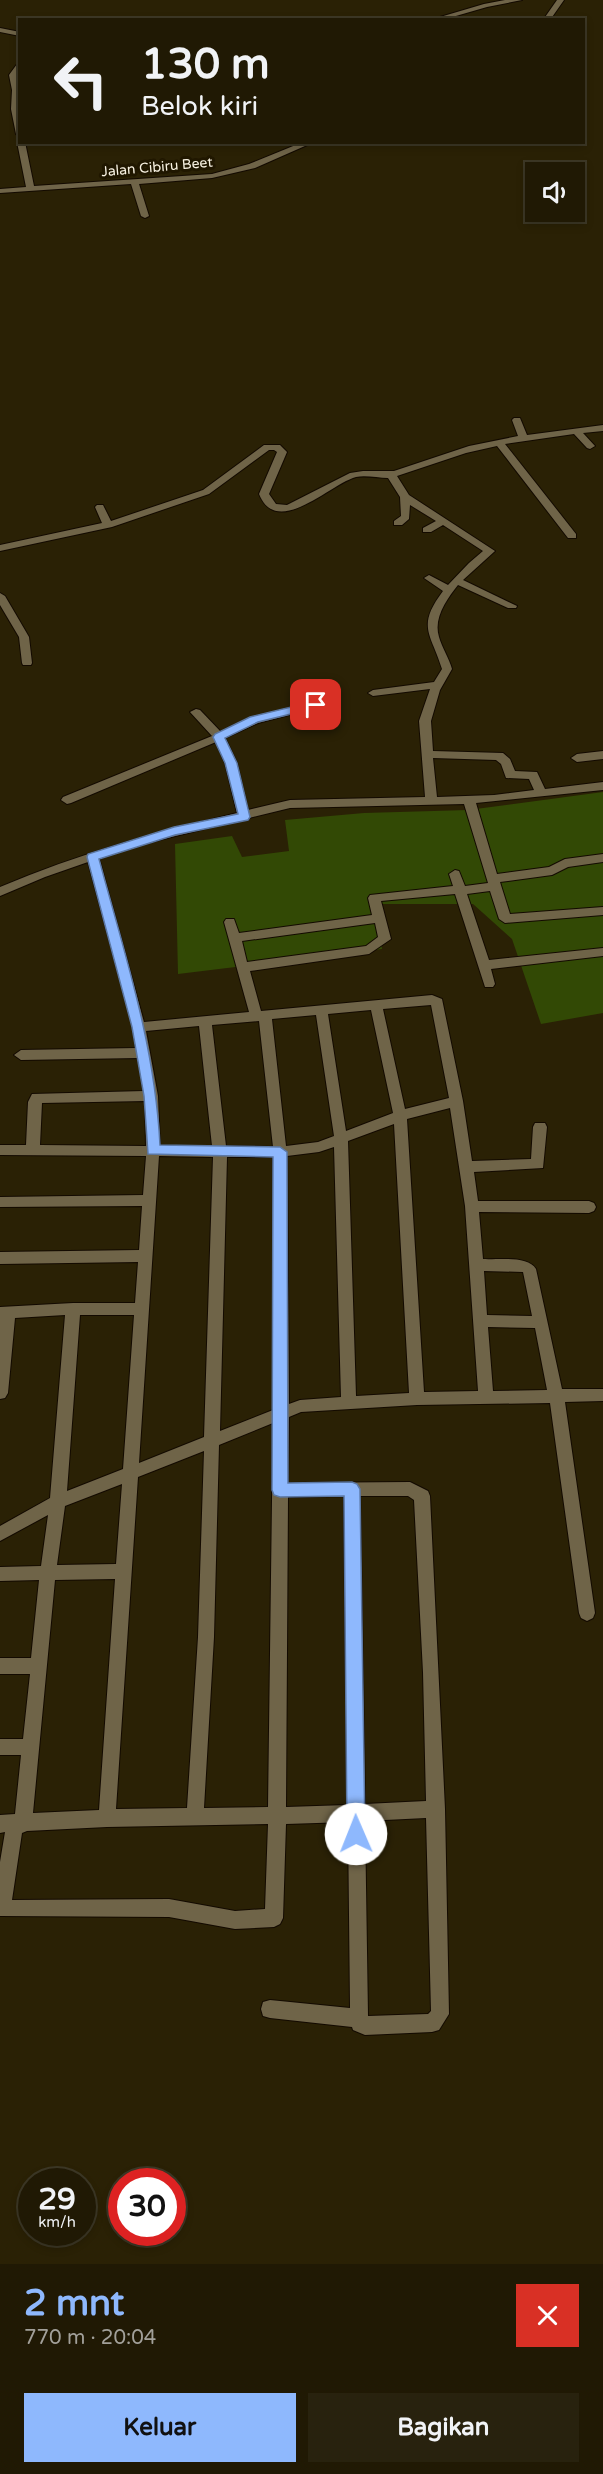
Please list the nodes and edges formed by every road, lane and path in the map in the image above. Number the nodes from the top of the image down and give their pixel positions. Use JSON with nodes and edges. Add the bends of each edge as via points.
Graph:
{"nodes":[{"id":1,"x":519,"y":0,"type":"edge"},
{"id":2,"x":561,"y":0,"type":"edge"},
{"id":3,"x":499,"y":2,"type":"edge"},
{"id":4,"x":440,"y":18,"type":"edge"},
{"id":5,"x":548,"y":18,"type":"edge"},
{"id":6,"x":0,"y":30,"type":"edge"},
{"id":7,"x":18,"y":34,"type":"edge"},
{"id":8,"x":18,"y":66,"type":"edge"},
{"id":9,"x":18,"y":90,"type":"edge"},
{"id":10,"x":18,"y":124,"type":"edge"},
{"id":11,"x":21,"y":144,"type":"edge"},
{"id":12,"x":306,"y":144,"type":"edge"},
{"id":13,"x":135,"y":183,"type":"junction"},
{"id":14,"x":30,"y":190,"type":"junction"},
{"id":15,"x":0,"y":191,"type":"edge"},
{"id":16,"x":146,"y":216,"type":"dead end"},
{"id":17,"x":517,"y":420,"type":"dead end"},
{"id":18,"x":603,"y":428,"type":"edge"},
{"id":19,"x":576,"y":430,"type":"junction"},
{"id":20,"x":523,"y":437,"type":"junction"},
{"id":21,"x":499,"y":442,"type":"junction"},
{"id":22,"x":590,"y":446,"type":"dead end"},
{"id":23,"x":470,"y":449,"type":"junction"},
{"id":24,"x":461,"y":463,"type":"dead end"},
{"id":25,"x":392,"y":474,"type":"junction"},
{"id":26,"x":405,"y":497,"type":"junction"},
{"id":27,"x":100,"y":507,"type":"dead end"},
{"id":28,"x":442,"y":522,"type":"junction"},
{"id":29,"x":398,"y":523,"type":"dead end"},
{"id":30,"x":108,"y":525,"type":"junction"},
{"id":31,"x":427,"y":530,"type":"dead end"},
{"id":32,"x":572,"y":536,"type":"dead end"},
{"id":33,"x":0,"y":548,"type":"edge"},
{"id":34,"x":429,"y":578,"type":"dead end"},
{"id":35,"x":458,"y":581,"type":"junction"},
{"id":36,"x":450,"y":590,"type":"junction"},
{"id":37,"x":0,"y":596,"type":"edge"},
{"id":38,"x":512,"y":606,"type":"dead end"},
{"id":39,"x":27,"y":663,"type":"dead end"},
{"id":40,"x":439,"y":685,"type":"junction"},
{"id":41,"x":373,"y":693,"type":"dead end"},
{"id":42,"x":316,"y":705,"type":"dead end"},
{"id":43,"x":196,"y":712,"type":"dead end"},
{"id":44,"x":219,"y":737,"type":"junction"},
{"id":45,"x":427,"y":754,"type":"junction"},
{"id":46,"x":603,"y":755,"type":"edge"},
{"id":47,"x":577,"y":758,"type":"dead end"},
{"id":48,"x":603,"y":786,"type":"edge"},
{"id":49,"x":541,"y":793,"type":"junction"},
{"id":50,"x":67,"y":800,"type":"dead end"},
{"id":51,"x":431,"y":800,"type":"junction"},
{"id":52,"x":469,"y":800,"type":"junction"},
{"id":53,"x":244,"y":817,"type":"junction"},
{"id":54,"x":93,"y":857,"type":"junction"},
{"id":55,"x":603,"y":858,"type":"edge"},
{"id":56,"x":455,"y":874,"type":"dead end"},
{"id":57,"x":494,"y":883,"type":"junction"},
{"id":58,"x":460,"y":890,"type":"junction"},
{"id":59,"x":0,"y":892,"type":"edge"},
{"id":60,"x":603,"y":911,"type":"edge"},
{"id":61,"x":380,"y":918,"type":"junction"},
{"id":62,"x":231,"y":922,"type":"dead end"},
{"id":63,"x":235,"y":938,"type":"junction"},
{"id":64,"x":603,"y":952,"type":"edge"},
{"id":65,"x":484,"y":965,"type":"junction"},
{"id":66,"x":243,"y":968,"type":"junction"},
{"id":67,"x":489,"y":984,"type":"dead end"},
{"id":68,"x":376,"y":1005,"type":"junction"},
{"id":69,"x":321,"y":1009,"type":"junction"},
{"id":70,"x":261,"y":1016,"type":"junction"},
{"id":71,"x":205,"y":1020,"type":"junction"},
{"id":72,"x":139,"y":1027,"type":"junction"},
{"id":73,"x":144,"y":1053,"type":"junction"},
{"id":74,"x":21,"y":1055,"type":"dead end"},
{"id":75,"x":151,"y":1096,"type":"junction"},
{"id":76,"x":456,"y":1101,"type":"junction"},
{"id":77,"x":400,"y":1116,"type":"junction"},
{"id":78,"x":540,"y":1127,"type":"dead end"},
{"id":79,"x":341,"y":1140,"type":"junction"},
{"id":80,"x":0,"y":1150,"type":"edge"},
{"id":81,"x":33,"y":1150,"type":"junction"},
{"id":82,"x":153,"y":1150,"type":"junction"},
{"id":83,"x":280,"y":1152,"type":"junction"},
{"id":84,"x":220,"y":1153,"type":"junction"},
{"id":85,"x":466,"y":1167,"type":"junction"},
{"id":86,"x":149,"y":1200,"type":"junction"},
{"id":87,"x":0,"y":1202,"type":"edge"},
{"id":88,"x":472,"y":1206,"type":"junction"},
{"id":89,"x":589,"y":1207,"type":"dead end"},
{"id":90,"x":147,"y":1256,"type":"junction"},
{"id":91,"x":0,"y":1258,"type":"edge"},
{"id":92,"x":478,"y":1265,"type":"junction"},
{"id":93,"x":73,"y":1309,"type":"junction"},
{"id":94,"x":143,"y":1309,"type":"junction"},
{"id":95,"x":4,"y":1313,"type":"edge"},
{"id":96,"x":482,"y":1321,"type":"junction"},
{"id":97,"x":541,"y":1322,"type":"junction"},
{"id":98,"x":0,"y":1393,"type":"edge"},
{"id":99,"x":603,"y":1395,"type":"edge"},
{"id":100,"x":555,"y":1397,"type":"junction"},
{"id":101,"x":417,"y":1399,"type":"junction"},
{"id":102,"x":486,"y":1399,"type":"junction"},
{"id":103,"x":349,"y":1402,"type":"junction"},
{"id":104,"x":281,"y":1412,"type":"junction"},
{"id":105,"x":212,"y":1440,"type":"junction"},
{"id":106,"x":130,"y":1473,"type":"junction"},
{"id":107,"x":352,"y":1489,"type":"junction"},
{"id":108,"x":280,"y":1490,"type":"junction"},
{"id":109,"x":57,"y":1502,"type":"junction"},
{"id":110,"x":0,"y":1534,"type":"edge"},
{"id":111,"x":125,"y":1571,"type":"junction"},
{"id":112,"x":48,"y":1573,"type":"junction"},
{"id":113,"x":0,"y":1574,"type":"edge"},
{"id":114,"x":587,"y":1613,"type":"dead end"},
{"id":115,"x":0,"y":1666,"type":"edge"},
{"id":116,"x":40,"y":1666,"type":"junction"},
{"id":117,"x":0,"y":1747,"type":"edge"},
{"id":118,"x":30,"y":1747,"type":"junction"},
{"id":119,"x":436,"y":1809,"type":"junction"},
{"id":120,"x":356,"y":1812,"type":"junction"},
{"id":121,"x":277,"y":1816,"type":"junction"},
{"id":122,"x":195,"y":1817,"type":"junction"},
{"id":123,"x":107,"y":1818,"type":"junction"},
{"id":124,"x":13,"y":1824,"type":"edge"},
{"id":125,"x":270,"y":2009,"type":"dead end"},
{"id":126,"x":359,"y":2018,"type":"junction"}],
"edges":[{"from":1,"to":3,"type":"street"},
{"from":2,"to":5,"type":"street"},
{"from":3,"to":4,"type":"street"},
{"from":6,"to":7,"type":"street"},
{"from":8,"to":9,"type":"street","via":[[13,75]]},
{"from":9,"to":10,"type":"street"},
{"from":11,"to":14,"type":"street"},
{"from":12,"to":13,"type":"street","name":"Jalan Cibiru Beet","via":[[233,172]]},
{"from":13,"to":14,"type":"street","name":"Jalan Cibiru Beet"},
{"from":13,"to":16,"type":"street"},
{"from":14,"to":15,"type":"street","name":"Jalan Cibiru Beet"},
{"from":17,"to":20,"type":"street"},
{"from":18,"to":19,"type":"street"},
{"from":19,"to":20,"type":"street"},
{"from":19,"to":22,"type":"street"},
{"from":20,"to":21,"type":"street"},
{"from":21,"to":23,"type":"street"},
{"from":21,"to":32,"type":"street"},
{"from":23,"to":24,"type":"street"},
{"from":23,"to":25,"type":"street"},
{"from":25,"to":26,"type":"street"},
{"from":25,"to":30,"type":"street","via":[[353,475],[291,508],[277,507],[268,504],[264,494],[282,452],[277,447],[262,446],[206,492]]},
{"from":26,"to":28,"type":"street"},
{"from":26,"to":29,"type":"street","via":[[406,517]]},
{"from":27,"to":30,"type":"street"},
{"from":28,"to":31,"type":"street"},
{"from":28,"to":35,"type":"street","via":[[490,551]]},
{"from":30,"to":33,"type":"street"},
{"from":34,"to":36,"type":"street"},
{"from":35,"to":36,"type":"street"},
{"from":35,"to":38,"type":"street"},
{"from":36,"to":40,"type":"street","via":[[433,616],[432,631],[447,667]]},
{"from":37,"to":39,"type":"street","via":[[24,637]]},
{"from":40,"to":41,"type":"street"},
{"from":40,"to":45,"type":"street","via":[[425,722]]},
{"from":42,"to":44,"type":"street","via":[[254,720]]},
{"from":43,"to":44,"type":"street"},
{"from":44,"to":50,"type":"street"},
{"from":44,"to":53,"type":"street","via":[[231,763]]},
{"from":45,"to":49,"type":"street","via":[[499,756],[506,762],[510,775],[534,775]]},
{"from":45,"to":51,"type":"street"},
{"from":46,"to":47,"type":"street"},
{"from":48,"to":49,"type":"street"},
{"from":49,"to":52,"type":"street"},
{"from":51,"to":52,"type":"street"},
{"from":51,"to":53,"type":"street","via":[[290,804]]},
{"from":52,"to":57,"type":"street"},
{"from":53,"to":54,"type":"street","via":[[174,831]]},
{"from":54,"to":59,"type":"street"},
{"from":54,"to":72,"type":"street"},
{"from":55,"to":57,"type":"street","via":[[565,863],[552,871]]},
{"from":56,"to":58,"type":"street"},
{"from":57,"to":58,"type":"street"},
{"from":57,"to":60,"type":"street","via":[[508,920]]},
{"from":58,"to":61,"type":"street","via":[[374,898]]},
{"from":58,"to":65,"type":"street"},
{"from":61,"to":63,"type":"street"},
{"from":61,"to":66,"type":"street","via":[[385,939],[369,950]]},
{"from":62,"to":63,"type":"street"},
{"from":63,"to":66,"type":"street"},
{"from":64,"to":65,"type":"street"},
{"from":65,"to":67,"type":"street"},
{"from":66,"to":70,"type":"street"},
{"from":68,"to":69,"type":"street"},
{"from":68,"to":76,"type":"street","via":[[437,1002]]},
{"from":68,"to":77,"type":"street"},
{"from":69,"to":70,"type":"street"},
{"from":69,"to":79,"type":"street"},
{"from":70,"to":71,"type":"street"},
{"from":70,"to":83,"type":"street"},
{"from":71,"to":72,"type":"street"},
{"from":71,"to":84,"type":"street"},
{"from":72,"to":73,"type":"street"},
{"from":73,"to":74,"type":"street"},
{"from":73,"to":75,"type":"street"},
{"from":75,"to":81,"type":"street","via":[[37,1098]]},
{"from":75,"to":82,"type":"street"},
{"from":76,"to":77,"type":"street"},
{"from":76,"to":85,"type":"street"},
{"from":77,"to":79,"type":"street"},
{"from":77,"to":101,"type":"street"},
{"from":78,"to":85,"type":"street","via":[[538,1164]]},
{"from":79,"to":83,"type":"street"},
{"from":79,"to":103,"type":"street"},
{"from":80,"to":81,"type":"street"},
{"from":81,"to":82,"type":"street"},
{"from":82,"to":84,"type":"street"},
{"from":82,"to":86,"type":"street"},
{"from":83,"to":84,"type":"street"},
{"from":83,"to":104,"type":"street"},
{"from":84,"to":105,"type":"street"},
{"from":85,"to":88,"type":"street"},
{"from":86,"to":87,"type":"street"},
{"from":86,"to":90,"type":"street"},
{"from":88,"to":89,"type":"street"},
{"from":88,"to":92,"type":"street"},
{"from":90,"to":91,"type":"street"},
{"from":90,"to":94,"type":"street"},
{"from":92,"to":96,"type":"street"},
{"from":92,"to":97,"type":"street","via":[[529,1269]]},
{"from":93,"to":94,"type":"street"},
{"from":93,"to":95,"type":"street"},
{"from":93,"to":109,"type":"street"},
{"from":94,"to":106,"type":"street"},
{"from":95,"to":98,"type":"street"},
{"from":96,"to":97,"type":"street"},
{"from":96,"to":102,"type":"street"},
{"from":97,"to":100,"type":"street"},
{"from":99,"to":100,"type":"street"},
{"from":100,"to":102,"type":"street"},
{"from":100,"to":114,"type":"street"},
{"from":101,"to":102,"type":"street"},
{"from":101,"to":103,"type":"street"},
{"from":103,"to":104,"type":"street","via":[[300,1406]]},
{"from":104,"to":105,"type":"street"},
{"from":104,"to":108,"type":"street"},
{"from":105,"to":106,"type":"street"},
{"from":105,"to":122,"type":"street"},
{"from":106,"to":109,"type":"street"},
{"from":106,"to":111,"type":"street"},
{"from":107,"to":108,"type":"street"},
{"from":107,"to":119,"type":"street","via":[[410,1489],[422,1496]]},
{"from":107,"to":120,"type":"street"},
{"from":108,"to":121,"type":"street"},
{"from":109,"to":110,"type":"street"},
{"from":109,"to":112,"type":"street"},
{"from":111,"to":112,"type":"street"},
{"from":111,"to":123,"type":"street"},
{"from":112,"to":113,"type":"street"},
{"from":112,"to":116,"type":"street"},
{"from":115,"to":116,"type":"street"},
{"from":116,"to":118,"type":"street"},
{"from":117,"to":118,"type":"street"},
{"from":118,"to":124,"type":"street"},
{"from":119,"to":120,"type":"street"},
{"from":119,"to":126,"type":"street","via":[[440,2014],[428,2024],[365,2026]]},
{"from":120,"to":121,"type":"street"},
{"from":120,"to":126,"type":"street"},
{"from":121,"to":122,"type":"street"},
{"from":121,"to":124,"type":"street","via":[[275,1913],[270,1920],[235,1920],[169,1908],[4,1909]]},
{"from":122,"to":123,"type":"street"},
{"from":123,"to":124,"type":"street"},
{"from":125,"to":126,"type":"street"}]}
